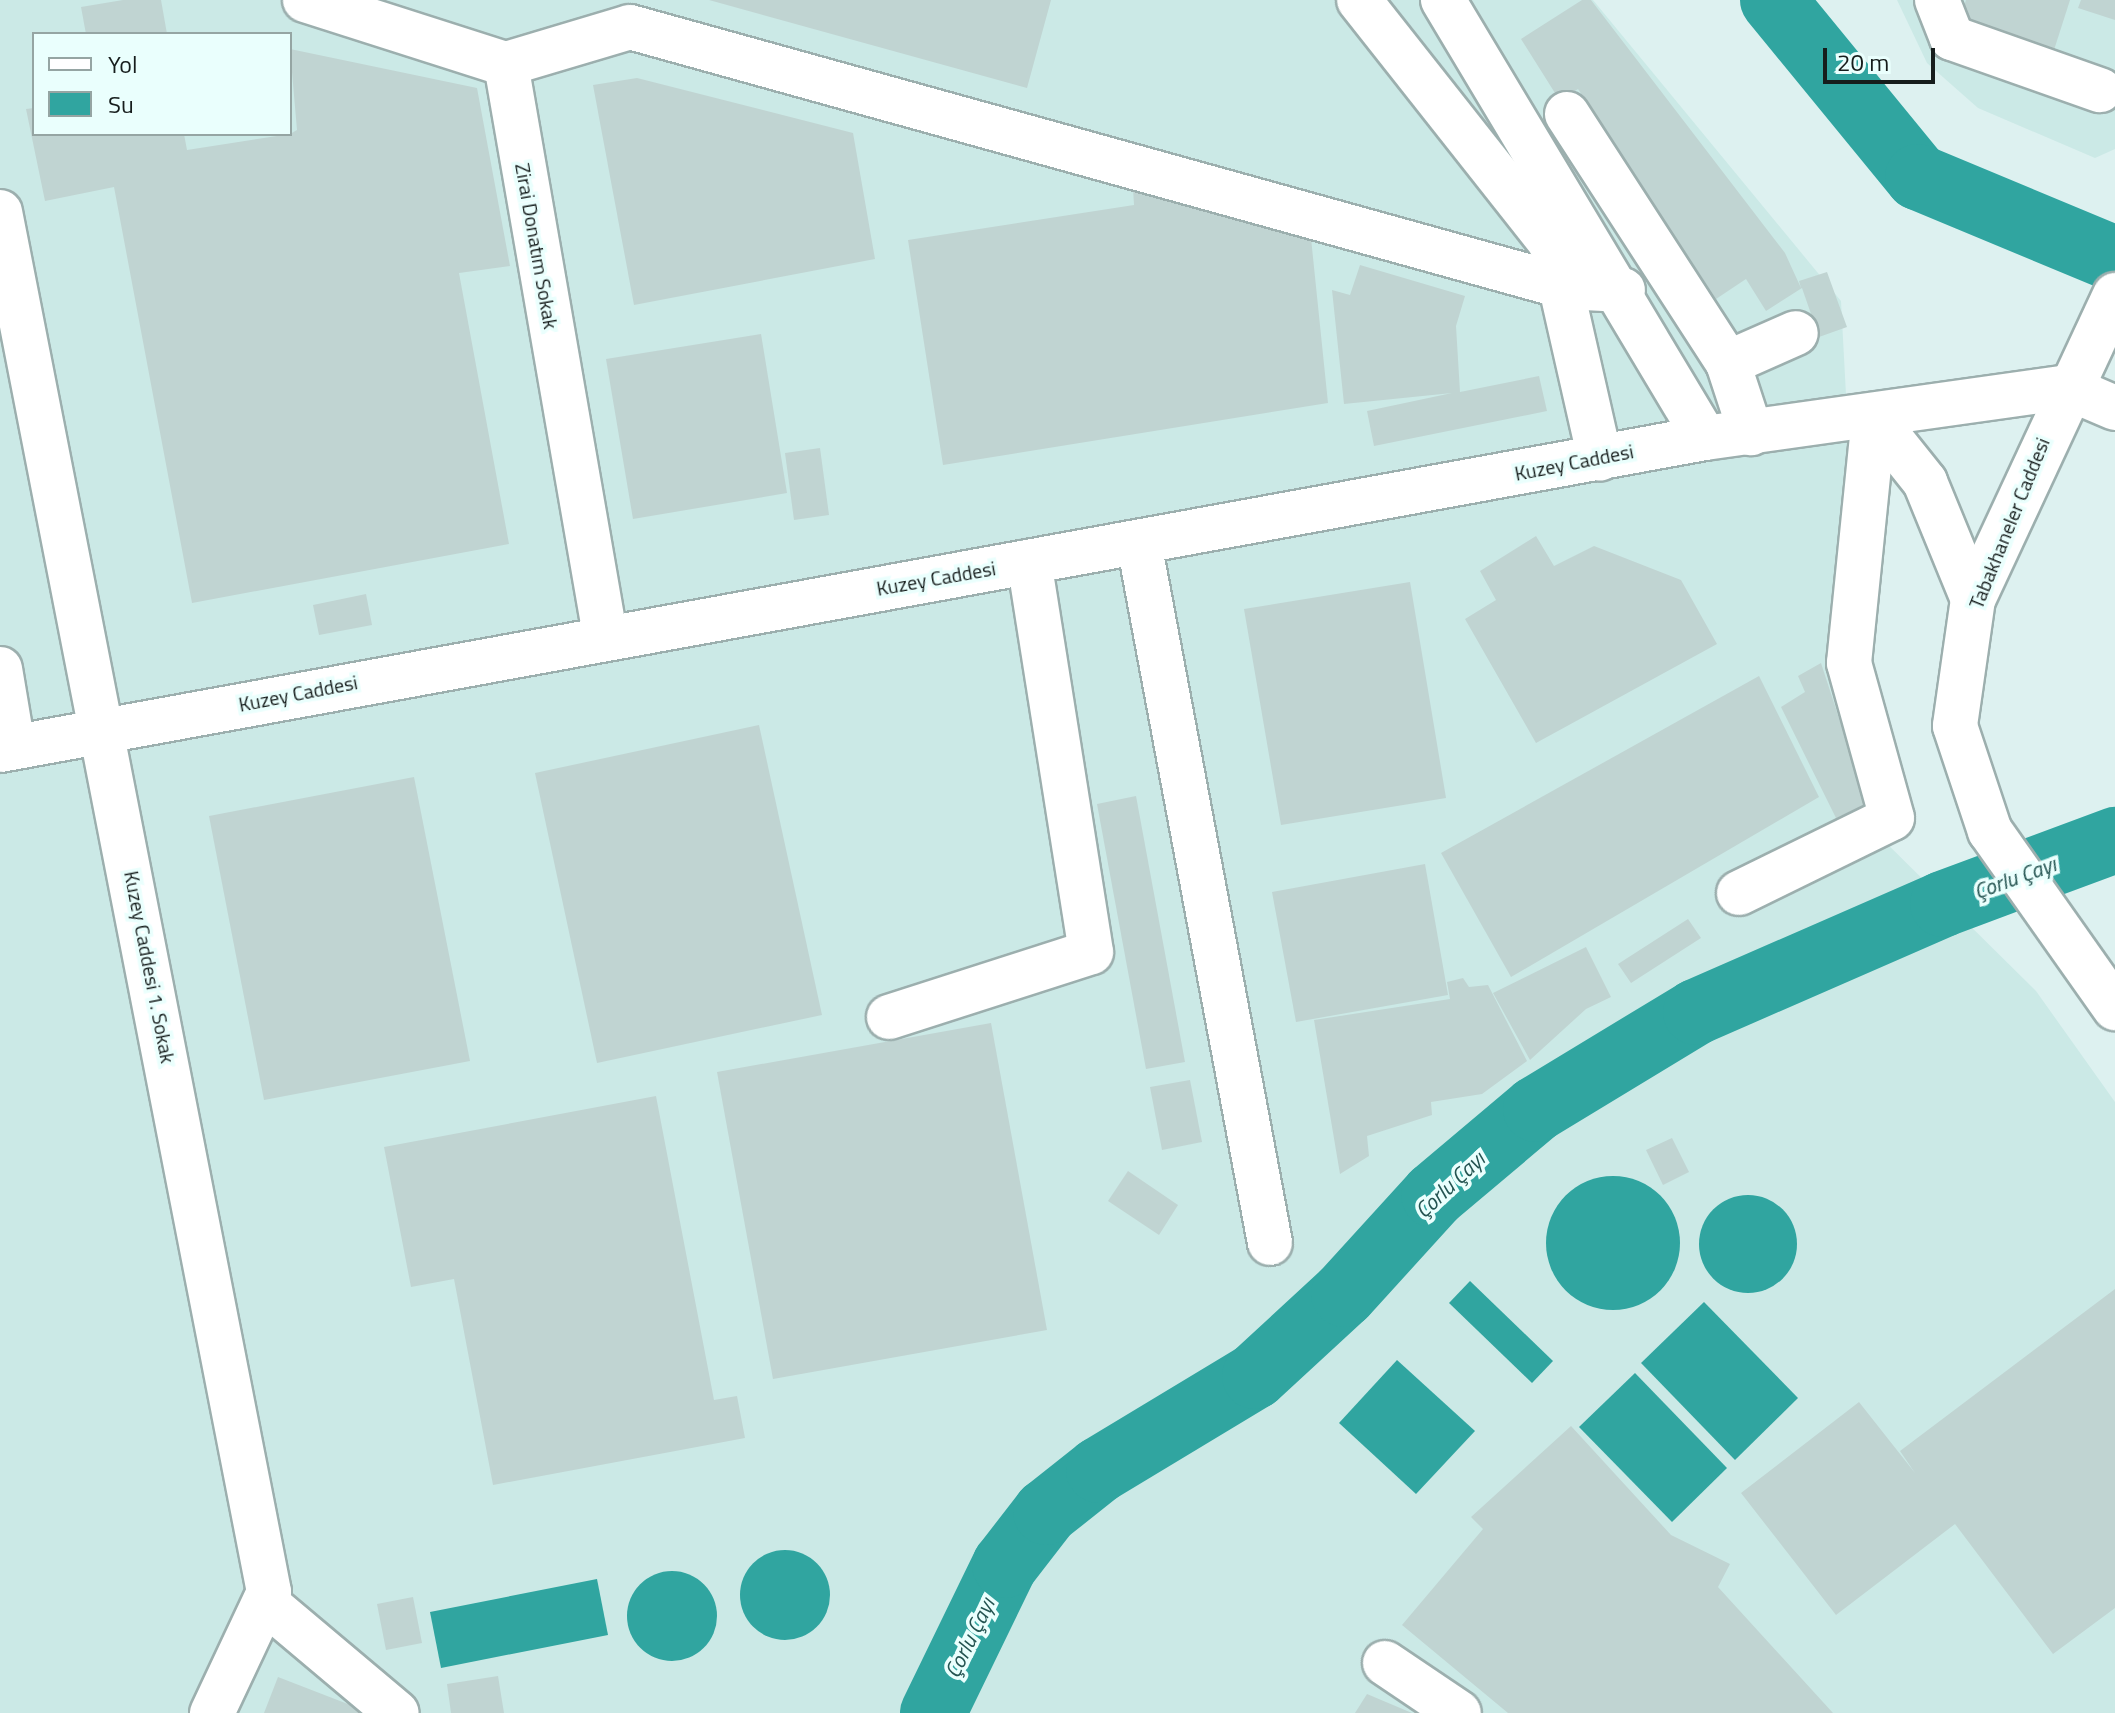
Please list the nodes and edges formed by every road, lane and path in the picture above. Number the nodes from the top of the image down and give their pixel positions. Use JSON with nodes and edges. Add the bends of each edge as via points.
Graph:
{"nodes":[{"id":1,"x":305,"y":0,"type":"edge"},
{"id":2,"x":1359,"y":0,"type":"edge"},
{"id":3,"x":1443,"y":0,"type":"edge"},
{"id":4,"x":1937,"y":0,"type":"edge"},
{"id":5,"x":506,"y":64,"type":"junction"},
{"id":6,"x":2100,"y":90,"type":"dead end"},
{"id":7,"x":1567,"y":114,"type":"dead end"},
{"id":8,"x":0,"y":212,"type":"edge"},
{"id":9,"x":1566,"y":287,"type":"junction"},
{"id":10,"x":1623,"y":290,"type":"junction"},
{"id":11,"x":2115,"y":295,"type":"edge"},
{"id":12,"x":1796,"y":333,"type":"dead end"},
{"id":13,"x":1728,"y":363,"type":"junction"},
{"id":14,"x":2066,"y":387,"type":"junction"},
{"id":15,"x":2115,"y":408,"type":"edge"},
{"id":16,"x":1874,"y":418,"type":"junction"},
{"id":17,"x":1751,"y":433,"type":"junction"},
{"id":18,"x":1705,"y":438,"type":"junction"},
{"id":19,"x":1600,"y":458,"type":"junction"},
{"id":20,"x":1139,"y":543,"type":"junction"},
{"id":21,"x":1029,"y":562,"type":"junction"},
{"id":22,"x":1973,"y":599,"type":"junction"},
{"id":23,"x":605,"y":635,"type":"junction"},
{"id":24,"x":0,"y":669,"type":"edge"},
{"id":25,"x":104,"y":729,"type":"junction"},
{"id":26,"x":7,"y":748,"type":"edge"},
{"id":27,"x":1739,"y":893,"type":"dead end"},
{"id":28,"x":2112,"y":1004,"type":"edge"},
{"id":29,"x":889,"y":1017,"type":"dead end"},
{"id":30,"x":1270,"y":1243,"type":"dead end"},
{"id":31,"x":265,"y":1602,"type":"junction"},
{"id":32,"x":1385,"y":1663,"type":"dead end"},
{"id":33,"x":212,"y":1713,"type":"edge"},
{"id":34,"x":397,"y":1713,"type":"edge"},
{"id":35,"x":1459,"y":1713,"type":"edge"}],
"edges":[{"from":1,"to":5,"type":"street"},
{"from":2,"to":9,"type":"street","via":[[1551,243]]},
{"from":3,"to":10,"type":"street"},
{"from":4,"to":6,"type":"street","via":[[1952,38]]},
{"from":5,"to":9,"type":"street","via":[[630,27]]},
{"from":5,"to":23,"type":"street","name":"Zirai Donatım Sokak"},
{"from":7,"to":13,"type":"street"},
{"from":8,"to":25,"type":"street","name":"Kuzey Caddesi 1. Sokak"},
{"from":9,"to":10,"type":"street"},
{"from":9,"to":19,"type":"street"},
{"from":10,"to":18,"type":"street"},
{"from":11,"to":14,"type":"street","name":"Tabakhaneler Caddesi"},
{"from":12,"to":13,"type":"street"},
{"from":13,"to":17,"type":"street"},
{"from":14,"to":15,"type":"street"},
{"from":14,"to":16,"type":"street","name":"Kuzey Caddesi"},
{"from":14,"to":22,"type":"street","name":"Tabakhaneler Caddesi"},
{"from":16,"to":17,"type":"street","name":"Kuzey Caddesi"},
{"from":16,"to":22,"type":"street","via":[[1925,482]]},
{"from":16,"to":27,"type":"street","via":[[1849,663],[1892,818]]},
{"from":17,"to":18,"type":"street","name":"Kuzey Caddesi"},
{"from":18,"to":19,"type":"street","name":"Kuzey Caddesi"},
{"from":19,"to":20,"type":"street","name":"Kuzey Caddesi"},
{"from":20,"to":21,"type":"street","name":"Kuzey Caddesi"},
{"from":20,"to":30,"type":"street"},
{"from":21,"to":23,"type":"street","name":"Kuzey Caddesi"},
{"from":21,"to":29,"type":"street","via":[[1091,952]]},
{"from":22,"to":28,"type":"street","name":"Tabakhaneler Caddesi","via":[[1955,726],[1990,831]]},
{"from":23,"to":25,"type":"street","name":"Kuzey Caddesi"},
{"from":24,"to":26,"type":"street"},
{"from":25,"to":26,"type":"street","name":"Kuzey Caddesi"},
{"from":25,"to":31,"type":"street","name":"Kuzey Caddesi 1. Sokak"},
{"from":31,"to":33,"type":"street"},
{"from":31,"to":34,"type":"street"},
{"from":32,"to":35,"type":"street"}]}
